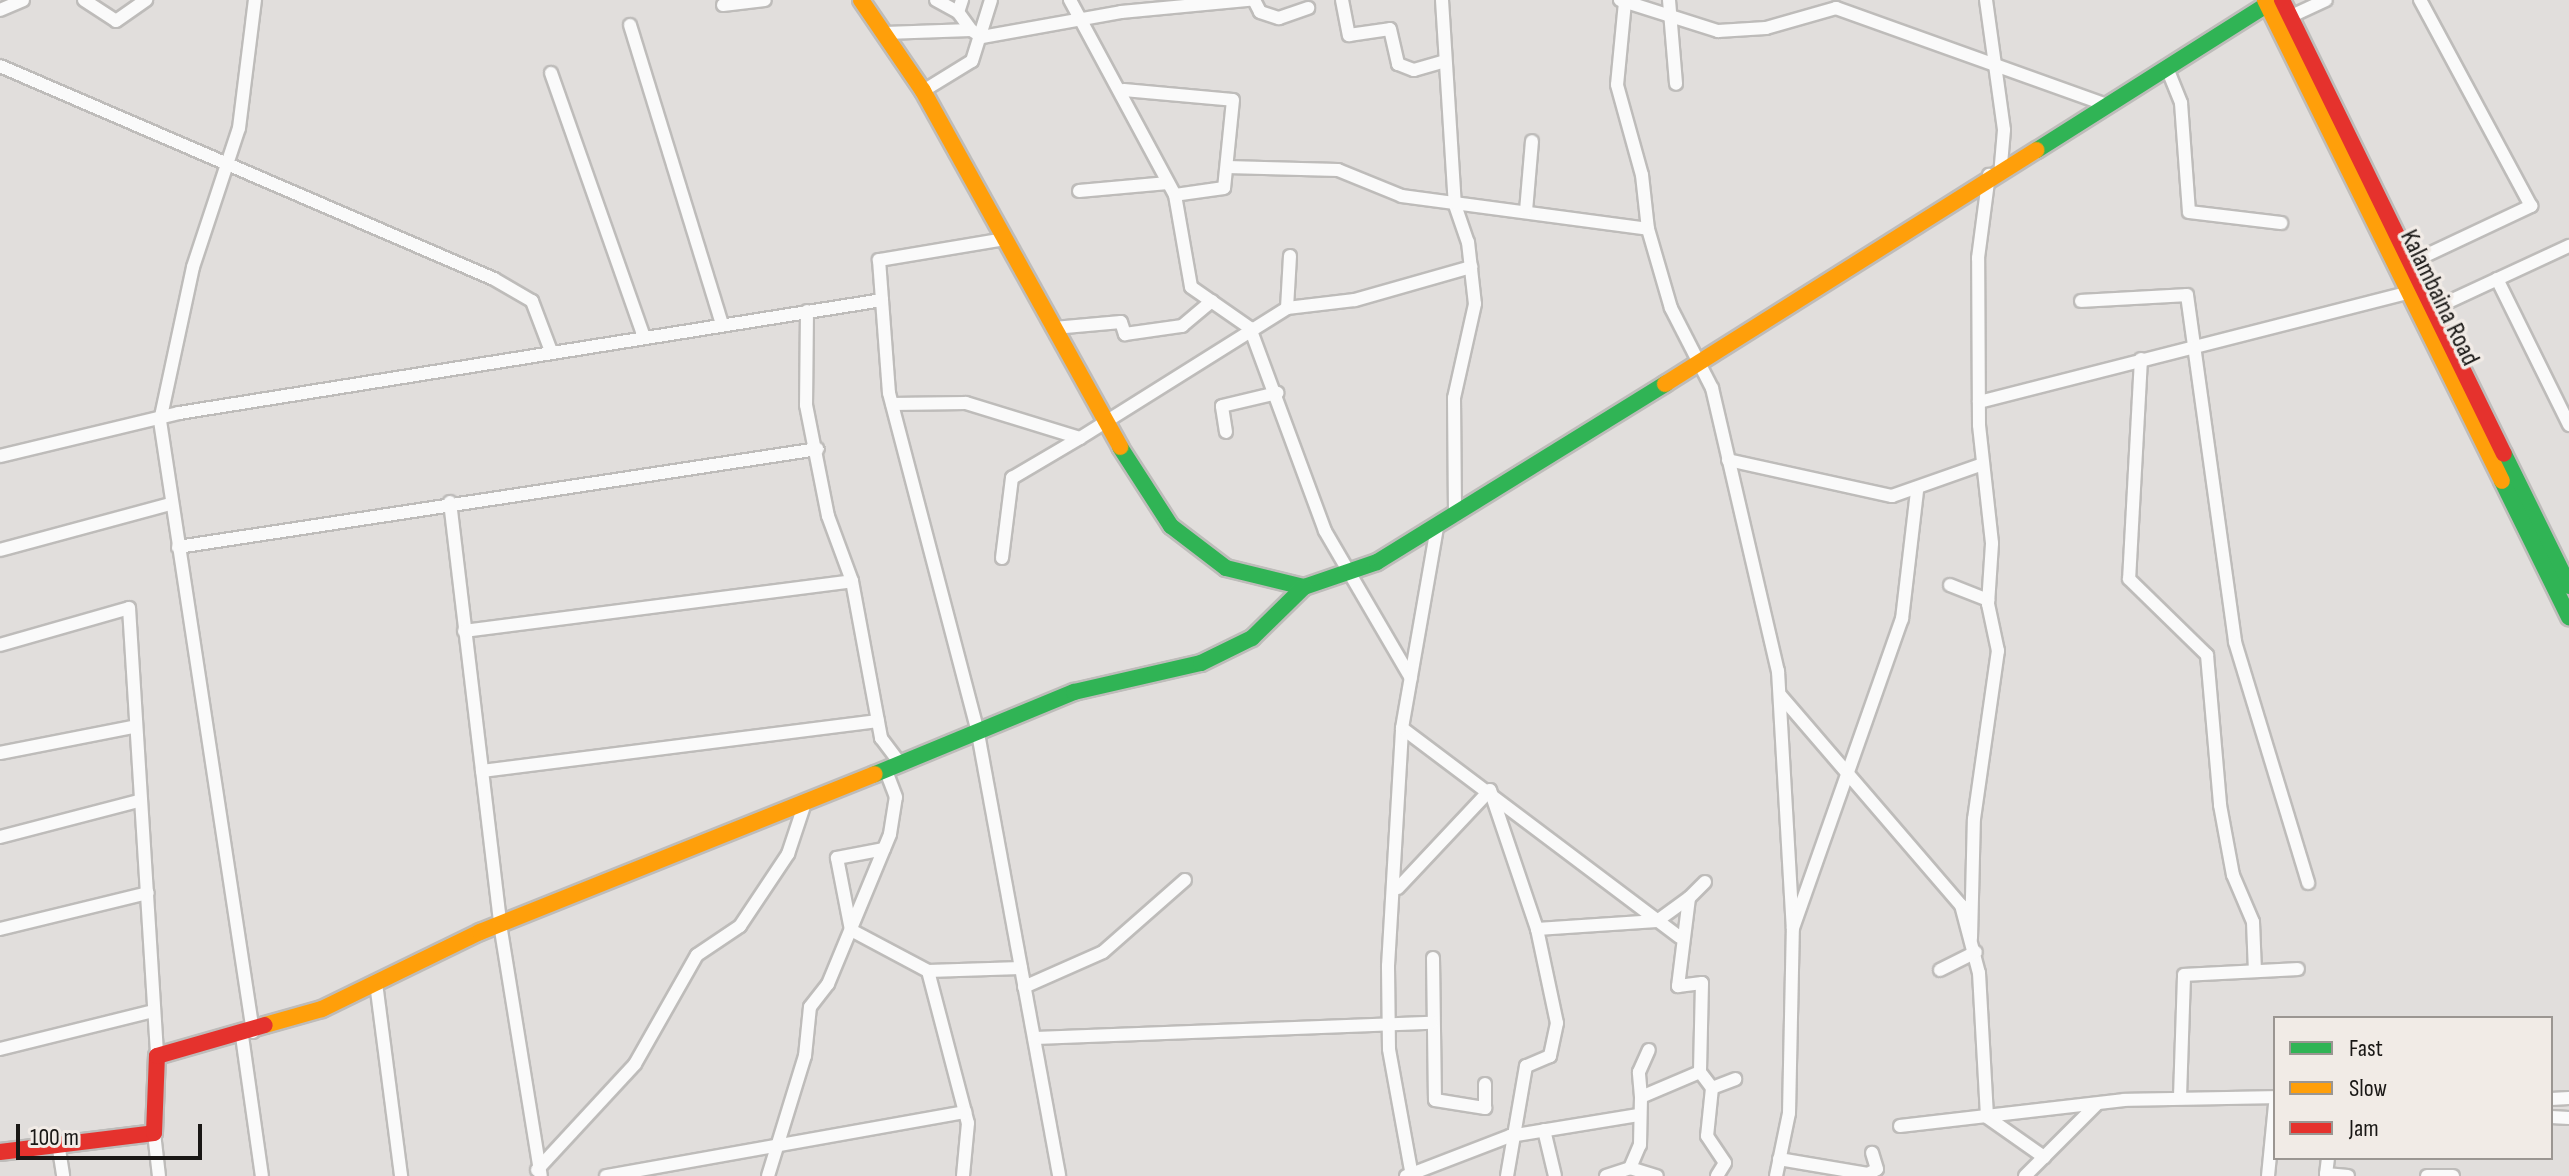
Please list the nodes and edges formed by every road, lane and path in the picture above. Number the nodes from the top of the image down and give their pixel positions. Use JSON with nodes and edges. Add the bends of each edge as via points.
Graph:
{"nodes":[{"id":1,"x":23,"y":0,"type":"edge"},
{"id":2,"x":84,"y":0,"type":"edge"},
{"id":3,"x":146,"y":0,"type":"edge"},
{"id":4,"x":255,"y":0,"type":"edge"},
{"id":5,"x":765,"y":0,"type":"edge"},
{"id":6,"x":861,"y":0,"type":"edge"},
{"id":7,"x":936,"y":0,"type":"edge"},
{"id":8,"x":991,"y":0,"type":"edge"},
{"id":9,"x":1070,"y":0,"type":"edge"},
{"id":10,"x":1251,"y":0,"type":"edge"},
{"id":11,"x":1342,"y":0,"type":"edge"},
{"id":12,"x":1442,"y":0,"type":"edge"},
{"id":13,"x":1986,"y":0,"type":"edge"},
{"id":14,"x":2326,"y":0,"type":"edge"},
{"id":15,"x":2420,"y":0,"type":"edge"},
{"id":16,"x":1622,"y":1,"type":"edge"},
{"id":17,"x":2272,"y":1,"type":"edge"},
{"id":18,"x":1835,"y":4,"type":"edge"},
{"id":19,"x":723,"y":5,"type":"dead end"},
{"id":20,"x":960,"y":6,"type":"edge"},
{"id":21,"x":1669,"y":7,"type":"edge"},
{"id":22,"x":1308,"y":8,"type":"dead end"},
{"id":23,"x":0,"y":10,"type":"edge"},
{"id":24,"x":1078,"y":18,"type":"junction"},
{"id":25,"x":2285,"y":19,"type":"junction"},
{"id":26,"x":630,"y":25,"type":"dead end"},
{"id":27,"x":885,"y":33,"type":"junction"},
{"id":28,"x":976,"y":33,"type":"junction"},
{"id":29,"x":1442,"y":62,"type":"junction"},
{"id":30,"x":0,"y":66,"type":"edge"},
{"id":31,"x":1994,"y":66,"type":"junction"},
{"id":32,"x":2167,"y":68,"type":"junction"},
{"id":33,"x":551,"y":73,"type":"dead end"},
{"id":34,"x":1676,"y":84,"type":"dead end"},
{"id":35,"x":1124,"y":90,"type":"junction"},
{"id":36,"x":923,"y":91,"type":"junction"},
{"id":37,"x":2107,"y":105,"type":"junction"},
{"id":38,"x":1532,"y":141,"type":"dead end"},
{"id":39,"x":227,"y":165,"type":"junction"},
{"id":40,"x":1227,"y":167,"type":"junction"},
{"id":41,"x":1995,"y":171,"type":"junction"},
{"id":42,"x":1171,"y":189,"type":"junction"},
{"id":43,"x":1079,"y":191,"type":"dead end"},
{"id":44,"x":1455,"y":205,"type":"junction"},
{"id":45,"x":1526,"y":211,"type":"junction"},
{"id":46,"x":2281,"y":223,"type":"dead end"},
{"id":47,"x":1648,"y":229,"type":"junction"},
{"id":48,"x":1005,"y":239,"type":"junction"},
{"id":49,"x":2569,"y":246,"type":"edge"},
{"id":50,"x":1290,"y":256,"type":"dead end"},
{"id":51,"x":2412,"y":262,"type":"junction"},
{"id":52,"x":1471,"y":267,"type":"junction"},
{"id":53,"x":2497,"y":279,"type":"junction"},
{"id":54,"x":2409,"y":292,"type":"junction"},
{"id":55,"x":882,"y":300,"type":"junction"},
{"id":56,"x":1212,"y":301,"type":"junction"},
{"id":57,"x":2081,"y":301,"type":"dead end"},
{"id":58,"x":1287,"y":308,"type":"junction"},
{"id":59,"x":2433,"y":309,"type":"junction"},
{"id":60,"x":807,"y":311,"type":"junction"},
{"id":61,"x":722,"y":324,"type":"junction"},
{"id":62,"x":1054,"y":328,"type":"junction"},
{"id":63,"x":1250,"y":328,"type":"junction"},
{"id":64,"x":644,"y":337,"type":"junction"},
{"id":65,"x":2193,"y":346,"type":"junction"},
{"id":66,"x":551,"y":351,"type":"junction"},
{"id":67,"x":2141,"y":359,"type":"junction"},
{"id":68,"x":1700,"y":362,"type":"junction"},
{"id":69,"x":1277,"y":393,"type":"junction"},
{"id":70,"x":1979,"y":402,"type":"junction"},
{"id":71,"x":892,"y":404,"type":"junction"},
{"id":72,"x":160,"y":421,"type":"junction"},
{"id":73,"x":1107,"y":423,"type":"junction"},
{"id":74,"x":2569,"y":425,"type":"edge"},
{"id":75,"x":1226,"y":432,"type":"dead end"},
{"id":76,"x":1080,"y":438,"type":"junction"},
{"id":77,"x":818,"y":449,"type":"junction"},
{"id":78,"x":0,"y":456,"type":"edge"},
{"id":79,"x":1728,"y":460,"type":"junction"},
{"id":80,"x":1983,"y":464,"type":"junction"},
{"id":81,"x":1917,"y":491,"type":"junction"},
{"id":82,"x":450,"y":502,"type":"junction"},
{"id":83,"x":171,"y":504,"type":"junction"},
{"id":84,"x":1455,"y":516,"type":"junction"},
{"id":85,"x":1437,"y":528,"type":"junction"},
{"id":86,"x":178,"y":547,"type":"junction"},
{"id":87,"x":0,"y":550,"type":"edge"},
{"id":88,"x":1002,"y":558,"type":"dead end"},
{"id":89,"x":1346,"y":576,"type":"junction"},
{"id":90,"x":852,"y":581,"type":"junction"},
{"id":91,"x":1950,"y":585,"type":"dead end"},
{"id":92,"x":2569,"y":586,"type":"edge"},
{"id":93,"x":1304,"y":587,"type":"junction"},
{"id":94,"x":1988,"y":600,"type":"junction"},
{"id":95,"x":2569,"y":617,"type":"edge"},
{"id":96,"x":464,"y":631,"type":"junction"},
{"id":97,"x":0,"y":645,"type":"edge"},
{"id":98,"x":1411,"y":678,"type":"junction"},
{"id":99,"x":1781,"y":696,"type":"junction"},
{"id":100,"x":878,"y":721,"type":"junction"},
{"id":101,"x":132,"y":727,"type":"junction"},
{"id":102,"x":977,"y":728,"type":"junction"},
{"id":103,"x":1402,"y":728,"type":"junction"},
{"id":104,"x":0,"y":753,"type":"edge"},
{"id":105,"x":892,"y":766,"type":"junction"},
{"id":106,"x":482,"y":771,"type":"junction"},
{"id":107,"x":1848,"y":774,"type":"junction"},
{"id":108,"x":1490,"y":790,"type":"junction"},
{"id":109,"x":138,"y":801,"type":"junction"},
{"id":110,"x":805,"y":803,"type":"junction"},
{"id":111,"x":0,"y":837,"type":"edge"},
{"id":112,"x":884,"y":849,"type":"junction"},
{"id":113,"x":1185,"y":880,"type":"dead end"},
{"id":114,"x":1705,"y":882,"type":"dead end"},
{"id":115,"x":2308,"y":883,"type":"dead end"},
{"id":116,"x":1398,"y":888,"type":"junction"},
{"id":117,"x":148,"y":893,"type":"junction"},
{"id":118,"x":1689,"y":898,"type":"junction"},
{"id":119,"x":1657,"y":921,"type":"junction"},
{"id":120,"x":500,"y":924,"type":"junction"},
{"id":121,"x":1793,"y":928,"type":"junction"},
{"id":122,"x":0,"y":929,"type":"edge"},
{"id":123,"x":1537,"y":929,"type":"junction"},
{"id":124,"x":851,"y":930,"type":"junction"},
{"id":125,"x":1679,"y":937,"type":"junction"},
{"id":126,"x":1971,"y":938,"type":"junction"},
{"id":127,"x":1976,"y":952,"type":"junction"},
{"id":128,"x":1433,"y":958,"type":"dead end"},
{"id":129,"x":1021,"y":968,"type":"junction"},
{"id":130,"x":2298,"y":969,"type":"dead end"},
{"id":131,"x":1940,"y":970,"type":"dead end"},
{"id":132,"x":928,"y":971,"type":"junction"},
{"id":133,"x":2255,"y":971,"type":"junction"},
{"id":134,"x":376,"y":983,"type":"junction"},
{"id":135,"x":1024,"y":987,"type":"junction"},
{"id":136,"x":153,"y":1011,"type":"junction"},
{"id":137,"x":1432,"y":1023,"type":"junction"},
{"id":138,"x":1387,"y":1027,"type":"junction"},
{"id":139,"x":248,"y":1034,"type":"junction"},
{"id":140,"x":1035,"y":1038,"type":"junction"},
{"id":141,"x":0,"y":1049,"type":"edge"},
{"id":142,"x":1649,"y":1050,"type":"dead end"},
{"id":143,"x":157,"y":1056,"type":"junction"},
{"id":144,"x":1700,"y":1072,"type":"junction"},
{"id":145,"x":1735,"y":1079,"type":"dead end"},
{"id":146,"x":1485,"y":1084,"type":"dead end"},
{"id":147,"x":1712,"y":1088,"type":"junction"},
{"id":148,"x":1641,"y":1097,"type":"junction"},
{"id":149,"x":2180,"y":1097,"type":"junction"},
{"id":150,"x":2273,"y":1097,"type":"edge"},
{"id":151,"x":2096,"y":1105,"type":"junction"},
{"id":152,"x":965,"y":1112,"type":"junction"},
{"id":153,"x":1638,"y":1115,"type":"junction"},
{"id":154,"x":1987,"y":1117,"type":"junction"},
{"id":155,"x":2273,"y":1125,"type":"edge"},
{"id":156,"x":1900,"y":1126,"type":"dead end"},
{"id":157,"x":1544,"y":1130,"type":"junction"},
{"id":158,"x":154,"y":1133,"type":"junction"},
{"id":159,"x":1510,"y":1136,"type":"junction"},
{"id":160,"x":58,"y":1143,"type":"junction"},
{"id":161,"x":774,"y":1146,"type":"junction"},
{"id":162,"x":0,"y":1152,"type":"edge"},
{"id":163,"x":1872,"y":1153,"type":"dead end"},
{"id":164,"x":2044,"y":1157,"type":"junction"},
{"id":165,"x":1779,"y":1159,"type":"junction"},
{"id":166,"x":2328,"y":1160,"type":"edge"},
{"id":167,"x":1630,"y":1168,"type":"junction"},
{"id":168,"x":538,"y":1173,"type":"edge"},
{"id":169,"x":1409,"y":1175,"type":"edge"},
{"id":170,"x":63,"y":1176,"type":"edge"},
{"id":171,"x":159,"y":1176,"type":"edge"},
{"id":172,"x":262,"y":1176,"type":"edge"},
{"id":173,"x":401,"y":1176,"type":"edge"},
{"id":174,"x":606,"y":1176,"type":"edge"},
{"id":175,"x":768,"y":1176,"type":"edge"},
{"id":176,"x":963,"y":1176,"type":"edge"},
{"id":177,"x":1059,"y":1176,"type":"edge"},
{"id":178,"x":1507,"y":1176,"type":"edge"},
{"id":179,"x":1555,"y":1176,"type":"edge"},
{"id":180,"x":1606,"y":1176,"type":"edge"},
{"id":181,"x":1657,"y":1176,"type":"edge"},
{"id":182,"x":1717,"y":1176,"type":"edge"},
{"id":183,"x":1776,"y":1176,"type":"edge"},
{"id":184,"x":2025,"y":1176,"type":"edge"},
{"id":185,"x":2268,"y":1176,"type":"edge"},
{"id":186,"x":2348,"y":1176,"type":"edge"},
{"id":187,"x":2427,"y":1176,"type":"edge"},
{"id":188,"x":2453,"y":1176,"type":"edge"}],
"edges":[{"from":1,"to":23,"type":"street"},
{"from":2,"to":3,"type":"street","via":[[116,21]]},
{"from":4,"to":39,"type":"street","via":[[239,128]]},
{"from":5,"to":19,"type":"street"},
{"from":6,"to":27,"type":"street"},
{"from":7,"to":20,"type":"street"},
{"from":8,"to":28,"type":"street"},
{"from":9,"to":24,"type":"street"},
{"from":10,"to":22,"type":"street","via":[[1260,12],[1279,18]]},
{"from":10,"to":24,"type":"street"},
{"from":11,"to":29,"type":"street","via":[[1349,35],[1390,29],[1398,64],[1414,70]]},
{"from":12,"to":29,"type":"street"},
{"from":13,"to":31,"type":"street"},
{"from":14,"to":25,"type":"street"},
{"from":15,"to":51,"type":"street","via":[[2531,206]]},
{"from":16,"to":21,"type":"street"},
{"from":16,"to":47,"type":"street","via":[[1617,85],[1648,201]]},
{"from":17,"to":25,"type":"street","name":"Kalambaina Road"},
{"from":17,"to":32,"type":"street"},
{"from":18,"to":21,"type":"street","via":[[1732,31]]},
{"from":18,"to":31,"type":"street"},
{"from":20,"to":28,"type":"street"},
{"from":21,"to":34,"type":"street"},
{"from":24,"to":28,"type":"street"},
{"from":24,"to":35,"type":"street"},
{"from":25,"to":51,"type":"street"},
{"from":25,"to":54,"type":"street","name":"Kalambaina Road"},
{"from":26,"to":61,"type":"street"},
{"from":27,"to":28,"type":"street"},
{"from":27,"to":36,"type":"street"},
{"from":28,"to":36,"type":"street","via":[[972,61]]},
{"from":29,"to":44,"type":"street"},
{"from":30,"to":39,"type":"street"},
{"from":31,"to":37,"type":"street"},
{"from":31,"to":41,"type":"street"},
{"from":32,"to":37,"type":"street"},
{"from":32,"to":46,"type":"street","via":[[2181,103],[2189,212]]},
{"from":33,"to":64,"type":"street"},
{"from":35,"to":40,"type":"street","via":[[1233,100]]},
{"from":35,"to":42,"type":"street"},
{"from":36,"to":48,"type":"street"},
{"from":37,"to":41,"type":"street"},
{"from":38,"to":45,"type":"street"},
{"from":39,"to":66,"type":"street","via":[[494,279],[532,301]]},
{"from":39,"to":72,"type":"street","via":[[193,267]]},
{"from":40,"to":42,"type":"street","via":[[1220,190]]},
{"from":40,"to":44,"type":"street","via":[[1338,170],[1402,196]]},
{"from":41,"to":68,"type":"street"},
{"from":41,"to":70,"type":"street","via":[[1978,258]]},
{"from":42,"to":43,"type":"street"},
{"from":42,"to":56,"type":"street","via":[[1191,287]]},
{"from":44,"to":45,"type":"street"},
{"from":44,"to":52,"type":"street"},
{"from":45,"to":47,"type":"street"},
{"from":47,"to":68,"type":"street","via":[[1671,308]]},
{"from":48,"to":55,"type":"street","via":[[879,260]]},
{"from":48,"to":62,"type":"street"},
{"from":49,"to":53,"type":"street"},
{"from":50,"to":58,"type":"street"},
{"from":51,"to":59,"type":"street"},
{"from":52,"to":58,"type":"street","via":[[1355,300]]},
{"from":52,"to":84,"type":"street","via":[[1475,304],[1451,438]]},
{"from":53,"to":59,"type":"street"},
{"from":53,"to":74,"type":"street"},
{"from":54,"to":65,"type":"street"},
{"from":54,"to":95,"type":"street","name":"Kalambaina Road"},
{"from":55,"to":60,"type":"street"},
{"from":55,"to":71,"type":"street"},
{"from":56,"to":62,"type":"street","via":[[1182,326],[1125,334],[1121,322]]},
{"from":56,"to":63,"type":"street"},
{"from":57,"to":65,"type":"street","via":[[2187,295]]},
{"from":58,"to":63,"type":"street"},
{"from":59,"to":92,"type":"street"},
{"from":60,"to":61,"type":"street"},
{"from":60,"to":77,"type":"street","via":[[806,405]]},
{"from":61,"to":64,"type":"street"},
{"from":62,"to":73,"type":"street"},
{"from":63,"to":69,"type":"street"},
{"from":63,"to":73,"type":"street"},
{"from":64,"to":66,"type":"street"},
{"from":65,"to":67,"type":"street"},
{"from":65,"to":115,"type":"street","via":[[2235,642]]},
{"from":66,"to":72,"type":"street"},
{"from":67,"to":70,"type":"street"},
{"from":67,"to":133,"type":"street","via":[[2129,579],[2207,655],[2220,805],[2233,875],[2253,922]]},
{"from":68,"to":79,"type":"street"},
{"from":68,"to":84,"type":"street"},
{"from":69,"to":75,"type":"street","via":[[1222,406]]},
{"from":69,"to":89,"type":"street"},
{"from":70,"to":80,"type":"street"},
{"from":71,"to":76,"type":"street","via":[[966,403]]},
{"from":71,"to":102,"type":"street"},
{"from":72,"to":78,"type":"street"},
{"from":72,"to":83,"type":"street"},
{"from":73,"to":76,"type":"street"},
{"from":73,"to":93,"type":"street","via":[[1171,526],[1206,558],[1250,578]]},
{"from":76,"to":88,"type":"street","via":[[1012,478]]},
{"from":77,"to":82,"type":"street"},
{"from":77,"to":90,"type":"street","via":[[828,516]]},
{"from":79,"to":81,"type":"street","via":[[1892,496]]},
{"from":79,"to":99,"type":"street"},
{"from":80,"to":81,"type":"street"},
{"from":80,"to":94,"type":"street","via":[[1992,543]]},
{"from":81,"to":107,"type":"street","via":[[1911,579]]},
{"from":82,"to":86,"type":"street"},
{"from":82,"to":96,"type":"street"},
{"from":83,"to":86,"type":"street"},
{"from":83,"to":87,"type":"street"},
{"from":84,"to":85,"type":"street"},
{"from":85,"to":89,"type":"street"},
{"from":85,"to":98,"type":"street"},
{"from":86,"to":139,"type":"street"},
{"from":89,"to":93,"type":"street"},
{"from":89,"to":98,"type":"street"},
{"from":90,"to":96,"type":"street"},
{"from":90,"to":100,"type":"street"},
{"from":91,"to":94,"type":"street"},
{"from":93,"to":102,"type":"street","via":[[1252,638],[1201,663],[1074,692]]},
{"from":94,"to":126,"type":"street","via":[[1998,651],[1973,830]]},
{"from":96,"to":106,"type":"street"},
{"from":97,"to":101,"type":"street","via":[[129,608]]},
{"from":98,"to":103,"type":"street"},
{"from":99,"to":107,"type":"street"},
{"from":99,"to":121,"type":"street"},
{"from":100,"to":105,"type":"street"},
{"from":100,"to":106,"type":"street"},
{"from":101,"to":104,"type":"street"},
{"from":101,"to":109,"type":"street"},
{"from":102,"to":105,"type":"street"},
{"from":102,"to":129,"type":"street"},
{"from":103,"to":108,"type":"street"},
{"from":103,"to":116,"type":"street"},
{"from":105,"to":110,"type":"street"},
{"from":105,"to":112,"type":"street","via":[[896,797]]},
{"from":106,"to":120,"type":"street"},
{"from":107,"to":121,"type":"street"},
{"from":107,"to":126,"type":"street","via":[[1961,905]]},
{"from":108,"to":116,"type":"street"},
{"from":108,"to":119,"type":"street"},
{"from":108,"to":123,"type":"street"},
{"from":109,"to":111,"type":"street"},
{"from":109,"to":117,"type":"street"},
{"from":110,"to":120,"type":"street"},
{"from":110,"to":168,"type":"street","via":[[788,854],[740,926],[697,955],[635,1064]]},
{"from":112,"to":124,"type":"street"},
{"from":112,"to":124,"type":"street","via":[[837,858]]},
{"from":113,"to":135,"type":"street","via":[[1103,952]]},
{"from":114,"to":118,"type":"street"},
{"from":116,"to":138,"type":"street"},
{"from":117,"to":122,"type":"street"},
{"from":117,"to":136,"type":"street"},
{"from":118,"to":119,"type":"street"},
{"from":118,"to":125,"type":"street"},
{"from":119,"to":123,"type":"street"},
{"from":119,"to":125,"type":"street"},
{"from":120,"to":134,"type":"street"},
{"from":120,"to":168,"type":"street"},
{"from":121,"to":165,"type":"street","via":[[1789,1113]]},
{"from":123,"to":159,"type":"street","via":[[1557,1040],[1550,1056],[1526,1066]]},
{"from":124,"to":132,"type":"street"},
{"from":124,"to":161,"type":"street","via":[[810,1007],[805,1056]]},
{"from":125,"to":144,"type":"street","via":[[1678,986],[1702,983]]},
{"from":126,"to":127,"type":"street"},
{"from":127,"to":131,"type":"street"},
{"from":127,"to":154,"type":"street"},
{"from":128,"to":137,"type":"street"},
{"from":129,"to":132,"type":"street"},
{"from":129,"to":135,"type":"street"},
{"from":130,"to":133,"type":"street"},
{"from":132,"to":152,"type":"street"},
{"from":133,"to":149,"type":"street","via":[[2184,975]]},
{"from":134,"to":139,"type":"street"},
{"from":134,"to":173,"type":"street"},
{"from":135,"to":140,"type":"street"},
{"from":136,"to":141,"type":"street"},
{"from":136,"to":143,"type":"street"},
{"from":137,"to":138,"type":"street"},
{"from":137,"to":146,"type":"street","via":[[1435,1100],[1485,1108]]},
{"from":138,"to":140,"type":"street"},
{"from":138,"to":169,"type":"street"},
{"from":139,"to":143,"type":"street"},
{"from":139,"to":172,"type":"street"},
{"from":140,"to":177,"type":"street"},
{"from":142,"to":148,"type":"street","via":[[1639,1072]]},
{"from":143,"to":158,"type":"street"},
{"from":144,"to":147,"type":"street"},
{"from":144,"to":148,"type":"street"},
{"from":145,"to":147,"type":"street"},
{"from":147,"to":182,"type":"street","via":[[1707,1136],[1725,1163]]},
{"from":148,"to":153,"type":"street"},
{"from":149,"to":150,"type":"street"},
{"from":149,"to":151,"type":"street"},
{"from":151,"to":154,"type":"street"},
{"from":151,"to":164,"type":"street"},
{"from":152,"to":161,"type":"street"},
{"from":152,"to":176,"type":"street"},
{"from":153,"to":157,"type":"street"},
{"from":153,"to":167,"type":"street","via":[[1640,1145]]},
{"from":154,"to":156,"type":"street"},
{"from":154,"to":164,"type":"street"},
{"from":155,"to":185,"type":"street"},
{"from":157,"to":159,"type":"street"},
{"from":157,"to":179,"type":"street"},
{"from":158,"to":160,"type":"street"},
{"from":158,"to":171,"type":"street"},
{"from":159,"to":169,"type":"street"},
{"from":159,"to":178,"type":"street"},
{"from":160,"to":162,"type":"street"},
{"from":160,"to":170,"type":"street"},
{"from":161,"to":174,"type":"street"},
{"from":161,"to":175,"type":"street"},
{"from":163,"to":165,"type":"street","via":[[1877,1169],[1868,1174]]},
{"from":164,"to":184,"type":"street"},
{"from":165,"to":183,"type":"street"},
{"from":166,"to":186,"type":"street","via":[[2326,1174]]},
{"from":167,"to":180,"type":"street"},
{"from":167,"to":181,"type":"street"},
{"from":187,"to":188,"type":"street"}]}
